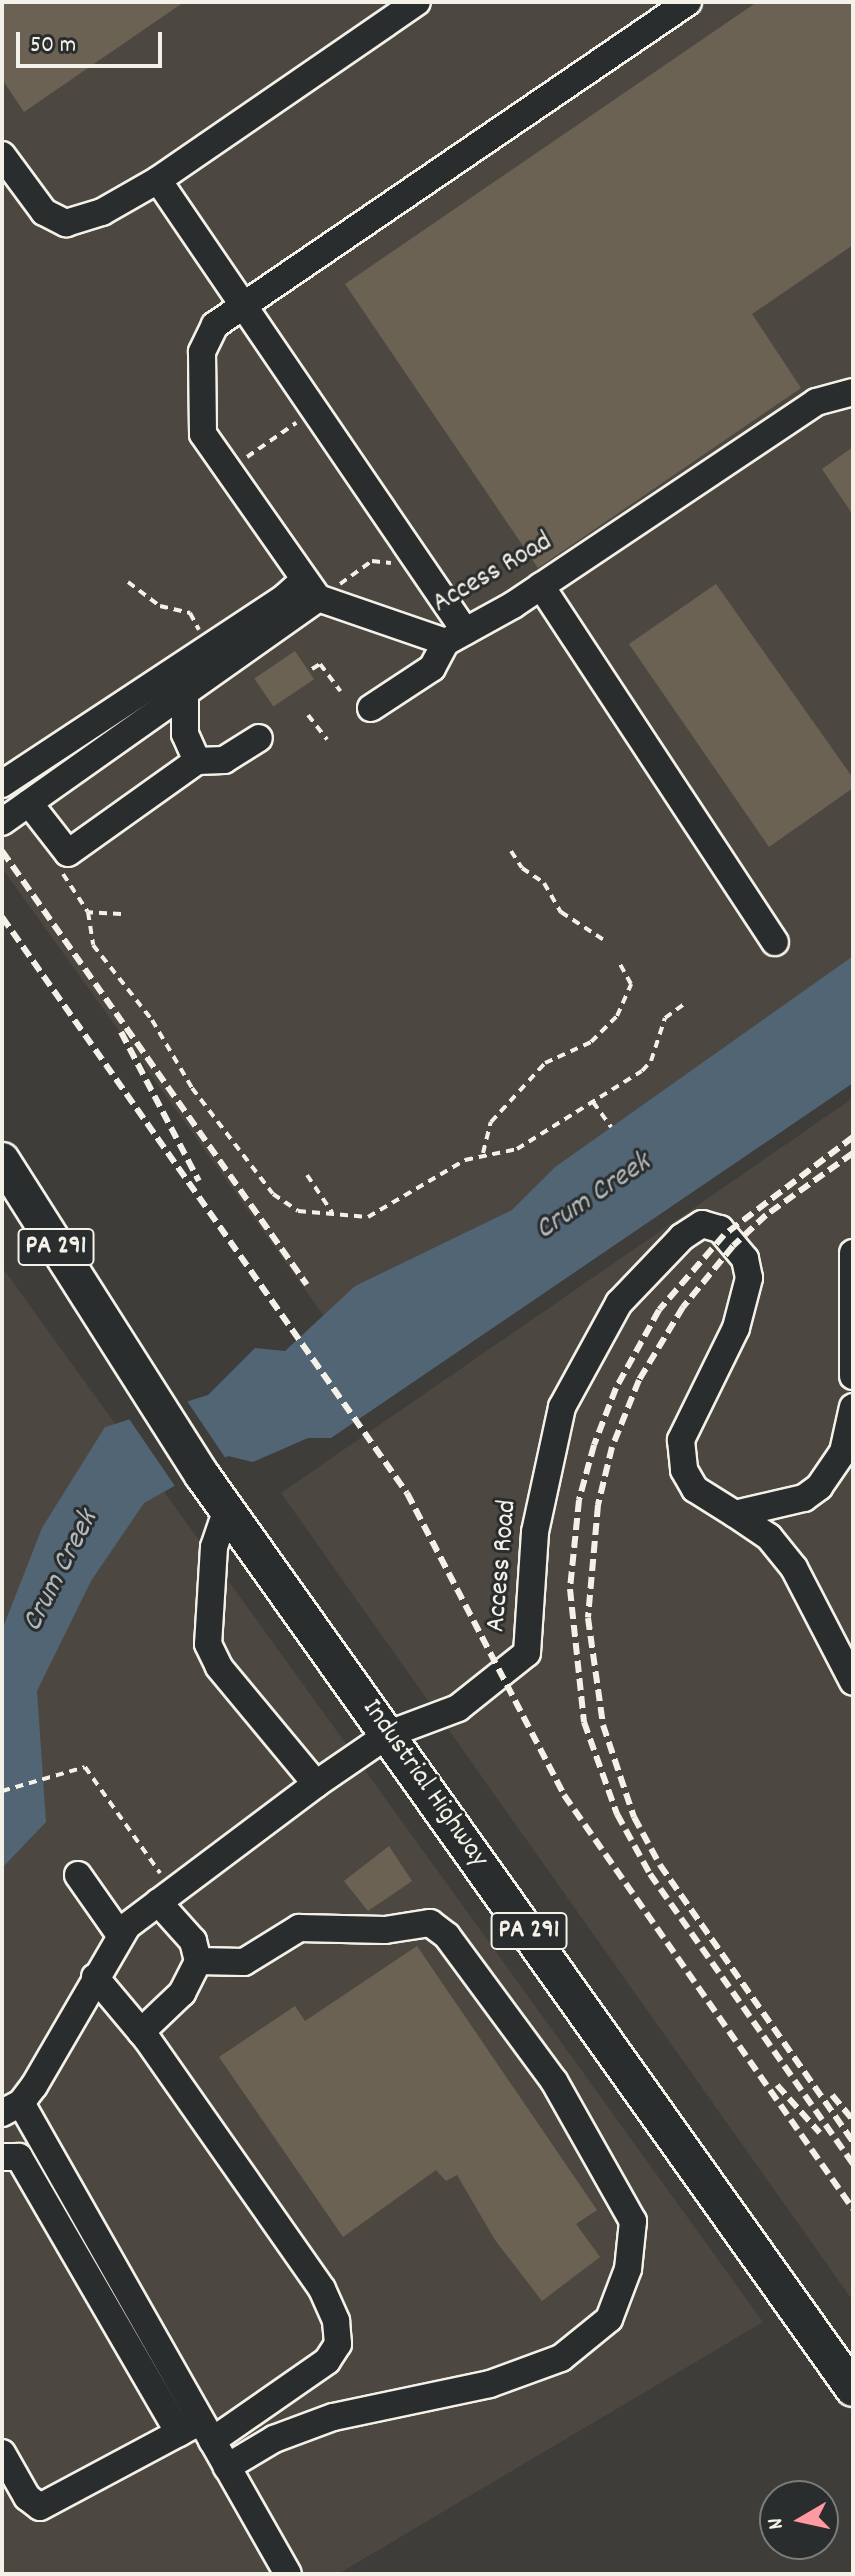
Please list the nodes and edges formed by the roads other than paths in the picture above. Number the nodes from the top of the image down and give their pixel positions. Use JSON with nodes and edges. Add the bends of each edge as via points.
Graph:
{"nodes":[{"id":1,"x":417,"y":2,"type":"edge"},
{"id":2,"x":688,"y":2,"type":"edge"},
{"id":3,"x":2,"y":155,"type":"edge"},
{"id":4,"x":158,"y":180,"type":"junction"},
{"id":5,"x":244,"y":307,"type":"junction"},
{"id":6,"x":853,"y":392,"type":"edge"},
{"id":7,"x":541,"y":586,"type":"junction"},
{"id":8,"x":319,"y":588,"type":"junction"},
{"id":9,"x":456,"y":636,"type":"junction"},
{"id":10,"x":151,"y":683,"type":"junction"},
{"id":11,"x":176,"y":701,"type":"junction"},
{"id":12,"x":371,"y":708,"type":"dead end"},
{"id":13,"x":259,"y":738,"type":"dead end"},
{"id":14,"x":197,"y":761,"type":"junction"},
{"id":15,"x":2,"y":784,"type":"edge"},
{"id":16,"x":29,"y":803,"type":"junction"},
{"id":17,"x":2,"y":822,"type":"edge"},
{"id":18,"x":775,"y":942,"type":"dead end"},
{"id":19,"x":2,"y":1160,"type":"edge"},
{"id":20,"x":2,"y":1204,"type":"edge"},
{"id":21,"x":853,"y":1253,"type":"edge"},
{"id":22,"x":109,"y":1333,"type":"junction"},
{"id":23,"x":853,"y":1376,"type":"edge"},
{"id":24,"x":853,"y":1407,"type":"edge"},
{"id":25,"x":227,"y":1509,"type":"junction"},
{"id":26,"x":735,"y":1514,"type":"junction"},
{"id":27,"x":853,"y":1682,"type":"edge"},
{"id":28,"x":389,"y":1734,"type":"junction"},
{"id":29,"x":316,"y":1784,"type":"junction"},
{"id":30,"x":78,"y":1875,"type":"dead end"},
{"id":31,"x":161,"y":1890,"type":"junction"},
{"id":32,"x":120,"y":1935,"type":"junction"},
{"id":33,"x":198,"y":1961,"type":"junction"},
{"id":34,"x":95,"y":1977,"type":"junction"},
{"id":35,"x":141,"y":2032,"type":"junction"},
{"id":36,"x":11,"y":2108,"type":"edge"},
{"id":37,"x":2,"y":2157,"type":"edge"},
{"id":38,"x":853,"y":2389,"type":"edge"},
{"id":39,"x":197,"y":2432,"type":"junction"},
{"id":40,"x":2,"y":2453,"type":"edge"},
{"id":41,"x":227,"y":2467,"type":"junction"},
{"id":42,"x":288,"y":2574,"type":"edge"}],
"edges":[{"from":1,"to":4,"type":"lane"},
{"from":2,"to":5,"type":"lane"},
{"from":3,"to":4,"type":"lane","via":[[44,212],[66,223],[102,212]]},
{"from":4,"to":5,"type":"lane"},
{"from":5,"to":8,"type":"lane","via":[[205,338],[200,424]]},
{"from":5,"to":9,"type":"lane"},
{"from":6,"to":7,"type":"lane","name":"Access Road","via":[[816,402]]},
{"from":7,"to":9,"type":"lane","name":"Access Road"},
{"from":7,"to":18,"type":"lane"},
{"from":8,"to":9,"type":"lane","name":"Access Road"},
{"from":8,"to":10,"type":"lane","via":[[284,598]]},
{"from":8,"to":11,"type":"lane"},
{"from":9,"to":12,"type":"lane","via":[[432,668]]},
{"from":10,"to":11,"type":"lane"},
{"from":10,"to":15,"type":"lane"},
{"from":11,"to":14,"type":"lane"},
{"from":11,"to":16,"type":"lane"},
{"from":13,"to":14,"type":"lane","via":[[224,760]]},
{"from":14,"to":16,"type":"lane","via":[[68,853]]},
{"from":16,"to":17,"type":"lane"},
{"from":19,"to":22,"type":"main road","name":"Industrial Highway","number":"PA 291"},
{"from":20,"to":22,"type":"main road","name":"Industrial Highway","number":"PA 291"},
{"from":21,"to":23,"type":"lane"},
{"from":22,"to":25,"type":"main road","name":"Industrial Highway","number":"PA 291"},
{"from":24,"to":26,"type":"lane","via":[[843,1452],[819,1487],[784,1506]]},
{"from":25,"to":28,"type":"main road","name":"Industrial Highway","number":"PA 291"},
{"from":25,"to":29,"type":"lane","via":[[214,1547],[208,1644],[219,1667]]},
{"from":26,"to":27,"type":"lane","name":"Access Road","via":[[769,1537],[794,1568]]},
{"from":26,"to":28,"type":"lane","name":"Access Road","via":[[695,1489],[684,1470],[681,1440],[736,1328],[749,1278],[745,1259],[720,1229],[702,1224],[664,1253],[619,1303],[562,1407],[535,1532],[527,1653],[458,1708]]},
{"from":28,"to":29,"type":"lane","name":"Access Road"},
{"from":28,"to":38,"type":"main road","name":"Industrial Highway","number":"PA 291"},
{"from":29,"to":31,"type":"lane","name":"Access Road"},
{"from":30,"to":32,"type":"lane"},
{"from":31,"to":32,"type":"lane","name":"Access Road"},
{"from":31,"to":33,"type":"lane","via":[[193,1941]]},
{"from":32,"to":34,"type":"lane","name":"Access Road"},
{"from":33,"to":35,"type":"lane","via":[[182,1993]]},
{"from":33,"to":41,"type":"lane","via":[[244,1962],[299,1928],[385,1930],[430,1923],[447,1936],[554,2081],[633,2221],[628,2269],[609,2319],[561,2358],[490,2384],[333,2417],[274,2439]]},
{"from":34,"to":35,"type":"lane"},
{"from":34,"to":36,"type":"lane","name":"Access Road"},
{"from":35,"to":39,"type":"lane","via":[[322,2289],[336,2321],[338,2344],[327,2361]]},
{"from":36,"to":39,"type":"lane"},
{"from":37,"to":39,"type":"lane","via":[[19,2157]]},
{"from":39,"to":40,"type":"lane","via":[[40,2507],[27,2497]]},
{"from":39,"to":41,"type":"lane"},
{"from":41,"to":42,"type":"lane"}]}
